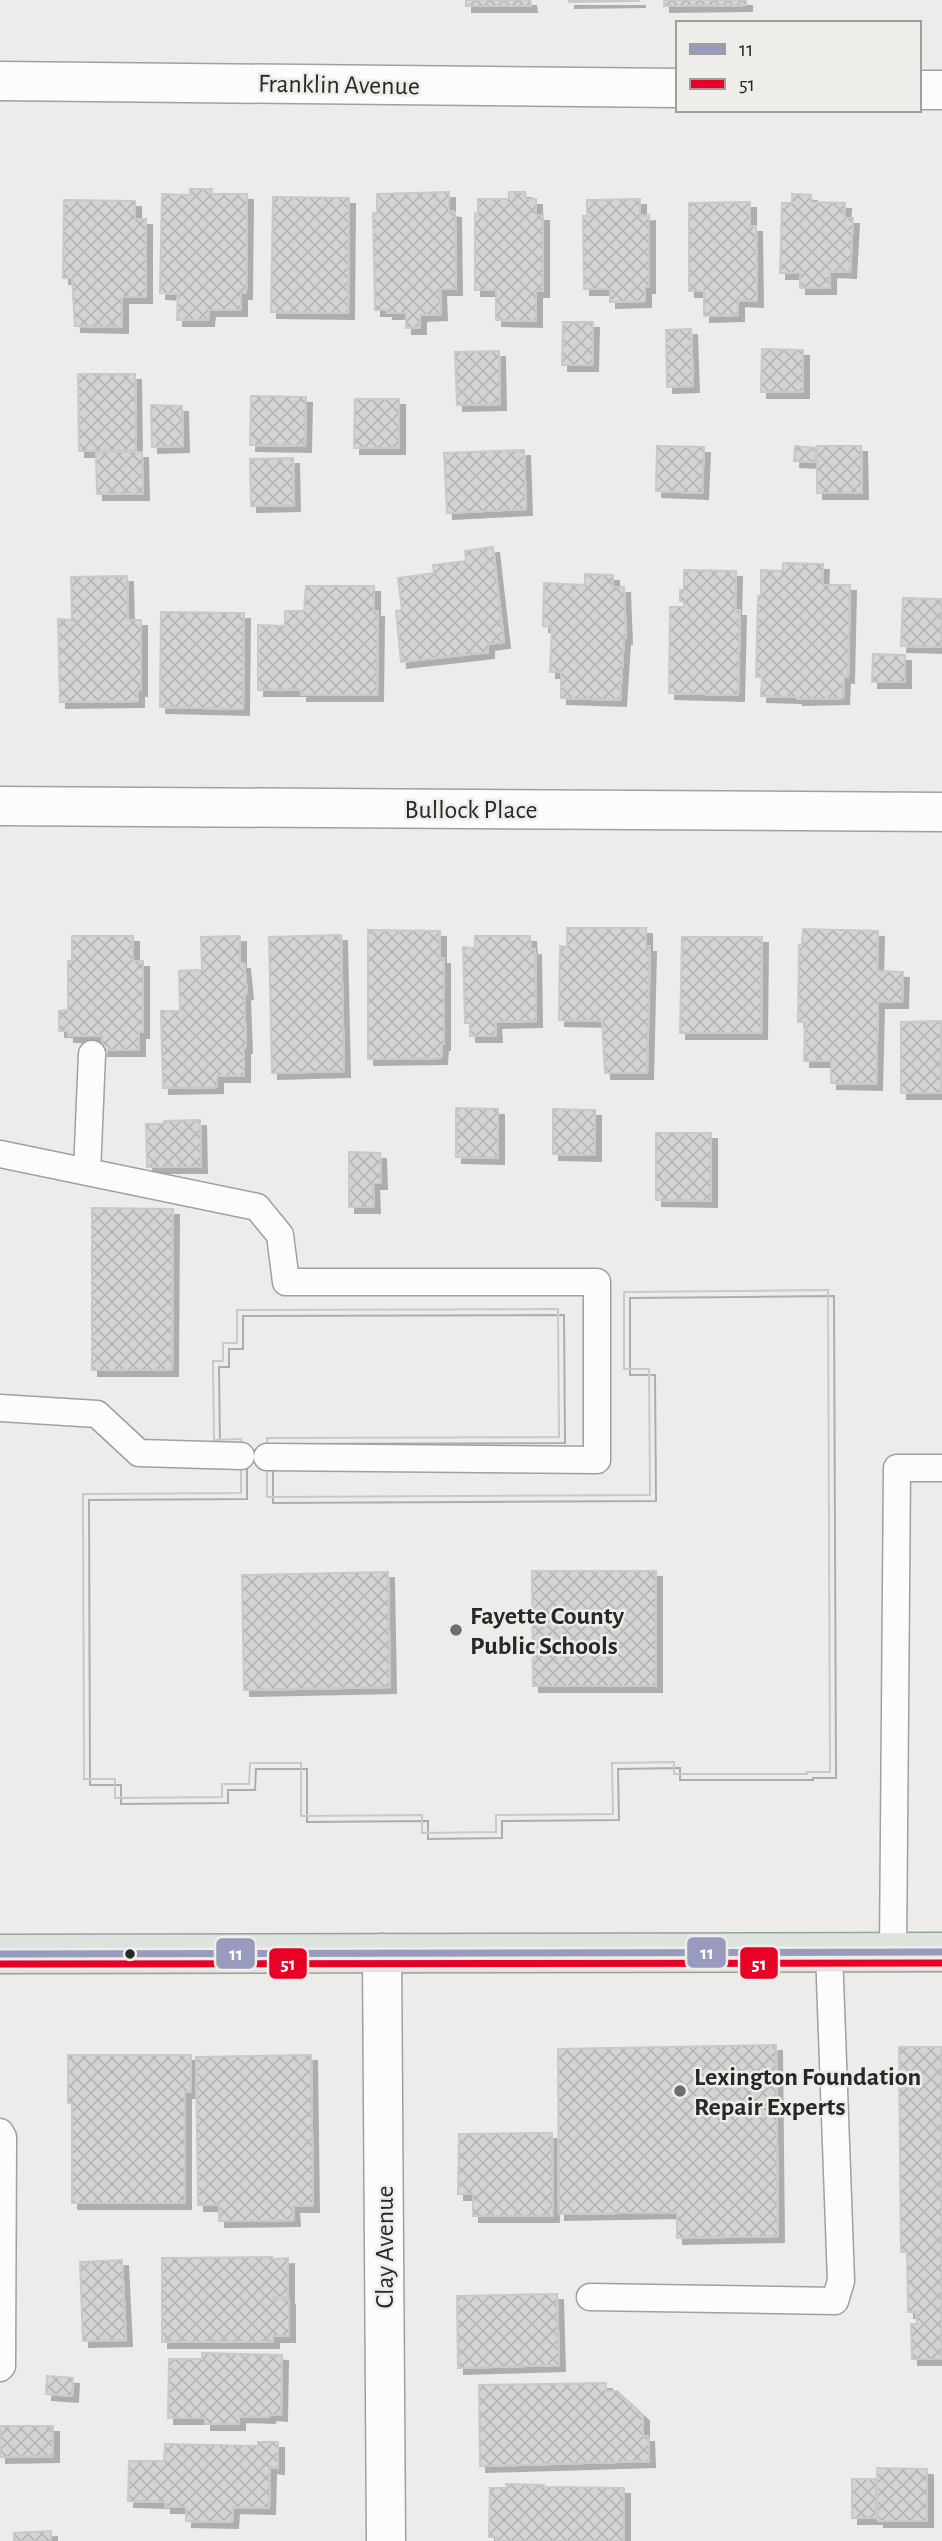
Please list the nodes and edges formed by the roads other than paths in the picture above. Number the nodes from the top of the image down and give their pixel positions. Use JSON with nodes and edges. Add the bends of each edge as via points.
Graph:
{"nodes":[{"id":1,"x":0,"y":81,"type":"edge"},
{"id":2,"x":676,"y":88,"type":"edge"},
{"id":3,"x":921,"y":90,"type":"edge"},
{"id":4,"x":942,"y":90,"type":"edge"},
{"id":5,"x":0,"y":806,"type":"edge"},
{"id":6,"x":942,"y":812,"type":"edge"},
{"id":7,"x":92,"y":1054,"type":"dead end"},
{"id":8,"x":0,"y":1154,"type":"edge"},
{"id":9,"x":88,"y":1172,"type":"junction"},
{"id":10,"x":0,"y":1408,"type":"edge"},
{"id":11,"x":942,"y":1468,"type":"edge"},
{"id":12,"x":829,"y":1952,"type":"junction"},
{"id":13,"x":893,"y":1952,"type":"junction"},
{"id":14,"x":942,"y":1952,"type":"edge"},
{"id":15,"x":382,"y":1953,"type":"junction"},
{"id":16,"x":0,"y":1954,"type":"edge"},
{"id":17,"x":0,"y":2132,"type":"edge"},
{"id":18,"x":590,"y":2297,"type":"dead end"},
{"id":19,"x":0,"y":2368,"type":"edge"},
{"id":20,"x":386,"y":2541,"type":"edge"}],
"edges":[{"from":1,"to":2,"type":"street","name":"Franklin Avenue"},
{"from":3,"to":4,"type":"street"},
{"from":5,"to":6,"type":"street","name":"Bullock Place"},
{"from":7,"to":9,"type":"lane"},
{"from":8,"to":9,"type":"lane"},
{"from":9,"to":10,"type":"lane","via":[[257,1207],[280,1235],[286,1282],[597,1282],[597,1460],[139,1453],[97,1414]]},
{"from":11,"to":13,"type":"lane","via":[[897,1468]]},
{"from":12,"to":13,"type":"main road"},
{"from":12,"to":15,"type":"main road"},
{"from":12,"to":18,"type":"lane","via":[[841,2281],[835,2301]]},
{"from":13,"to":14,"type":"main road"},
{"from":15,"to":16,"type":"main road"},
{"from":15,"to":20,"type":"street","name":"Clay Avenue"},
{"from":17,"to":19,"type":"lane","via":[[4,2137]]}]}
